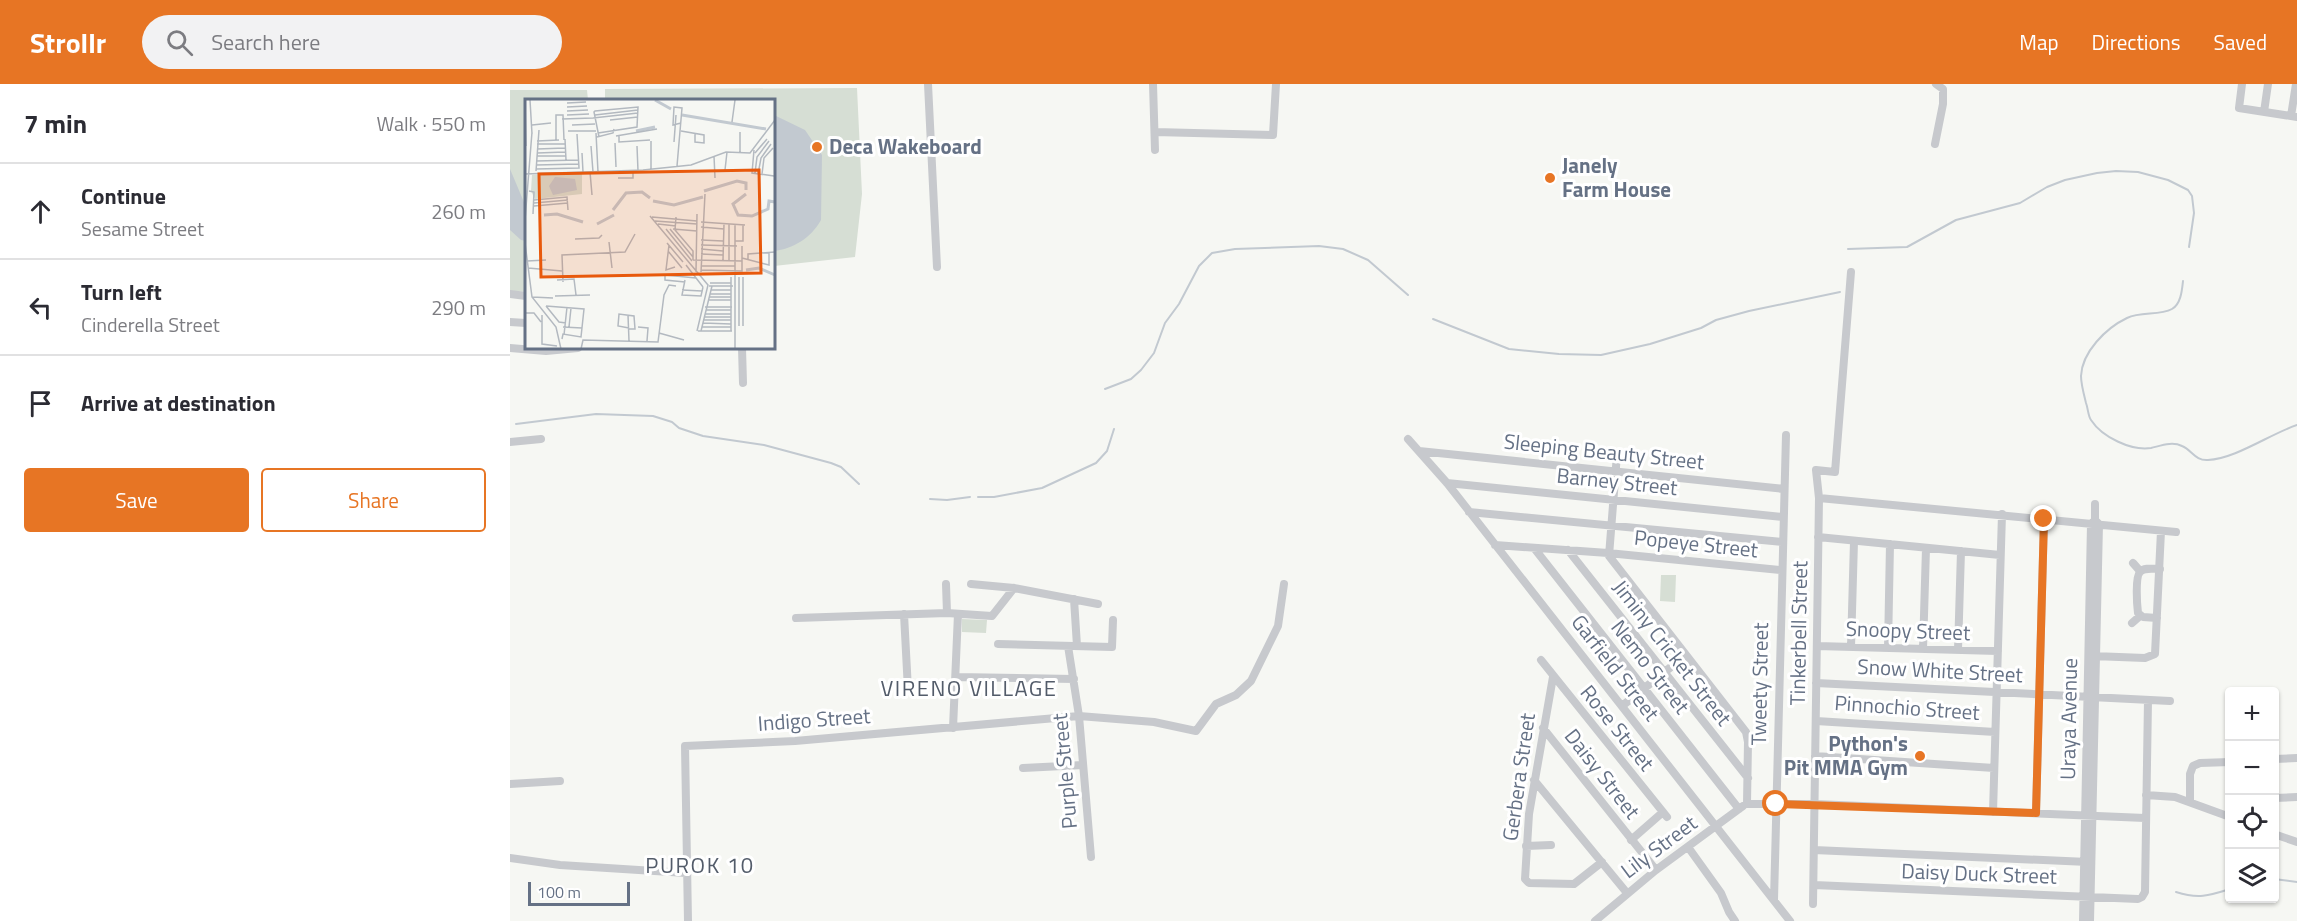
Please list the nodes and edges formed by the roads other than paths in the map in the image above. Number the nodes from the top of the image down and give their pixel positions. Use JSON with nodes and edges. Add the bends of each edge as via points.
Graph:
{"nodes":[{"id":1,"x":928,"y":84,"type":"edge"},
{"id":2,"x":1153,"y":84,"type":"edge"},
{"id":3,"x":1275,"y":84,"type":"edge"},
{"id":4,"x":1936,"y":84,"type":"edge"},
{"id":5,"x":2242,"y":84,"type":"edge"},
{"id":6,"x":2268,"y":84,"type":"edge"},
{"id":7,"x":2296,"y":84,"type":"edge"},
{"id":8,"x":2264,"y":112,"type":"junction"},
{"id":9,"x":2294,"y":116,"type":"edge"},
{"id":10,"x":1155,"y":132,"type":"junction"},
{"id":11,"x":1935,"y":144,"type":"dead end"},
{"id":12,"x":1155,"y":150,"type":"dead end"},
{"id":13,"x":938,"y":267,"type":"dead end"},
{"id":14,"x":1851,"y":272,"type":"dead end"},
{"id":15,"x":510,"y":294,"type":"edge"},
{"id":16,"x":525,"y":296,"type":"edge"},
{"id":17,"x":510,"y":322,"type":"edge"},
{"id":18,"x":525,"y":323,"type":"edge"},
{"id":19,"x":510,"y":348,"type":"edge"},
{"id":20,"x":525,"y":349,"type":"edge"},
{"id":21,"x":534,"y":350,"type":"edge"},
{"id":22,"x":557,"y":350,"type":"edge"},
{"id":23,"x":742,"y":350,"type":"edge"},
{"id":24,"x":743,"y":383,"type":"dead end"},
{"id":25,"x":1786,"y":435,"type":"dead end"},
{"id":26,"x":541,"y":439,"type":"dead end"},
{"id":27,"x":1408,"y":439,"type":"dead end"},
{"id":28,"x":510,"y":442,"type":"edge"},
{"id":29,"x":1419,"y":451,"type":"junction"},
{"id":30,"x":1617,"y":454,"type":"dead end"},
{"id":31,"x":1616,"y":471,"type":"junction"},
{"id":32,"x":1447,"y":483,"type":"junction"},
{"id":33,"x":1784,"y":489,"type":"junction"},
{"id":34,"x":1819,"y":498,"type":"junction"},
{"id":35,"x":1613,"y":500,"type":"junction"},
{"id":36,"x":2096,"y":504,"type":"dead end"},
{"id":37,"x":1469,"y":512,"type":"junction"},
{"id":38,"x":2002,"y":514,"type":"junction"},
{"id":39,"x":1783,"y":517,"type":"junction"},
{"id":40,"x":2044,"y":519,"type":"junction"},
{"id":41,"x":2095,"y":522,"type":"junction"},
{"id":42,"x":1611,"y":525,"type":"junction"},
{"id":43,"x":2161,"y":531,"type":"junction"},
{"id":44,"x":2176,"y":532,"type":"dead end"},
{"id":45,"x":1818,"y":537,"type":"junction"},
{"id":46,"x":1854,"y":541,"type":"junction"},
{"id":47,"x":1782,"y":542,"type":"junction"},
{"id":48,"x":1890,"y":544,"type":"junction"},
{"id":49,"x":1495,"y":545,"type":"junction"},
{"id":50,"x":1534,"y":548,"type":"junction"},
{"id":51,"x":1926,"y":548,"type":"junction"},
{"id":52,"x":1568,"y":550,"type":"junction"},
{"id":53,"x":1961,"y":551,"type":"junction"},
{"id":54,"x":1608,"y":553,"type":"junction"},
{"id":55,"x":2000,"y":555,"type":"junction"},
{"id":56,"x":2133,"y":563,"type":"dead end"},
{"id":57,"x":2160,"y":569,"type":"junction"},
{"id":58,"x":1781,"y":570,"type":"junction"},
{"id":59,"x":2140,"y":571,"type":"junction"},
{"id":60,"x":946,"y":584,"type":"dead end"},
{"id":61,"x":971,"y":584,"type":"dead end"},
{"id":62,"x":1284,"y":584,"type":"dead end"},
{"id":63,"x":1014,"y":588,"type":"junction"},
{"id":64,"x":1074,"y":599,"type":"junction"},
{"id":65,"x":1098,"y":604,"type":"dead end"},
{"id":66,"x":947,"y":613,"type":"junction"},
{"id":67,"x":904,"y":614,"type":"junction"},
{"id":68,"x":958,"y":614,"type":"junction"},
{"id":69,"x":2140,"y":616,"type":"junction"},
{"id":70,"x":796,"y":618,"type":"dead end"},
{"id":71,"x":2157,"y":618,"type":"junction"},
{"id":72,"x":1113,"y":620,"type":"dead end"},
{"id":73,"x":2132,"y":623,"type":"dead end"},
{"id":74,"x":998,"y":644,"type":"dead end"},
{"id":75,"x":1073,"y":646,"type":"junction"},
{"id":76,"x":1817,"y":646,"type":"junction"},
{"id":77,"x":1851,"y":647,"type":"junction"},
{"id":78,"x":1888,"y":648,"type":"junction"},
{"id":79,"x":1923,"y":649,"type":"junction"},
{"id":80,"x":1958,"y":650,"type":"junction"},
{"id":81,"x":1998,"y":651,"type":"junction"},
{"id":82,"x":1686,"y":655,"type":"junction"},
{"id":83,"x":2092,"y":656,"type":"junction"},
{"id":84,"x":1541,"y":660,"type":"dead end"},
{"id":85,"x":1665,"y":672,"type":"junction"},
{"id":86,"x":956,"y":677,"type":"junction"},
{"id":87,"x":1552,"y":677,"type":"junction"},
{"id":88,"x":1074,"y":679,"type":"junction"},
{"id":89,"x":1816,"y":683,"type":"junction"},
{"id":90,"x":1644,"y":688,"type":"junction"},
{"id":91,"x":908,"y":690,"type":"dead end"},
{"id":92,"x":1996,"y":692,"type":"junction"},
{"id":93,"x":2040,"y":694,"type":"junction"},
{"id":94,"x":2091,"y":697,"type":"junction"},
{"id":95,"x":2148,"y":700,"type":"junction"},
{"id":96,"x":2170,"y":701,"type":"dead end"},
{"id":97,"x":1622,"y":706,"type":"junction"},
{"id":98,"x":1079,"y":716,"type":"junction"},
{"id":99,"x":1816,"y":721,"type":"junction"},
{"id":100,"x":953,"y":728,"type":"junction"},
{"id":101,"x":1543,"y":728,"type":"junction"},
{"id":102,"x":1995,"y":732,"type":"junction"},
{"id":103,"x":1815,"y":756,"type":"junction"},
{"id":104,"x":2297,"y":758,"type":"edge"},
{"id":105,"x":2279,"y":759,"type":"edge"},
{"id":106,"x":2225,"y":762,"type":"edge"},
{"id":107,"x":1083,"y":765,"type":"junction"},
{"id":108,"x":1023,"y":768,"type":"dead end"},
{"id":109,"x":1994,"y":768,"type":"junction"},
{"id":110,"x":1748,"y":778,"type":"junction"},
{"id":111,"x":1534,"y":780,"type":"junction"},
{"id":112,"x":560,"y":781,"type":"dead end"},
{"id":113,"x":510,"y":784,"type":"edge"},
{"id":114,"x":2146,"y":795,"type":"junction"},
{"id":115,"x":2297,"y":797,"type":"edge"},
{"id":116,"x":2279,"y":798,"type":"edge"},
{"id":117,"x":2190,"y":802,"type":"junction"},
{"id":118,"x":1747,"y":804,"type":"junction"},
{"id":119,"x":1776,"y":804,"type":"junction"},
{"id":120,"x":1815,"y":804,"type":"junction"},
{"id":121,"x":1739,"y":809,"type":"junction"},
{"id":122,"x":1993,"y":812,"type":"junction"},
{"id":123,"x":2036,"y":813,"type":"junction"},
{"id":124,"x":2225,"y":815,"type":"edge"},
{"id":125,"x":2089,"y":816,"type":"junction"},
{"id":126,"x":2145,"y":818,"type":"junction"},
{"id":127,"x":1717,"y":826,"type":"junction"},
{"id":128,"x":2279,"y":836,"type":"edge"},
{"id":129,"x":1631,"y":840,"type":"junction"},
{"id":130,"x":2297,"y":842,"type":"edge"},
{"id":131,"x":1551,"y":845,"type":"dead end"},
{"id":132,"x":1526,"y":846,"type":"junction"},
{"id":133,"x":1688,"y":847,"type":"junction"},
{"id":134,"x":1814,"y":850,"type":"junction"},
{"id":135,"x":1091,"y":857,"type":"dead end"},
{"id":136,"x":510,"y":858,"type":"edge"},
{"id":137,"x":1602,"y":862,"type":"junction"},
{"id":138,"x":2088,"y":862,"type":"junction"},
{"id":139,"x":1656,"y":870,"type":"junction"},
{"id":140,"x":687,"y":873,"type":"junction"},
{"id":141,"x":1814,"y":885,"type":"junction"},
{"id":142,"x":1627,"y":894,"type":"junction"},
{"id":143,"x":2087,"y":897,"type":"junction"},
{"id":144,"x":1774,"y":900,"type":"junction"},
{"id":145,"x":1813,"y":904,"type":"dead end"},
{"id":146,"x":688,"y":921,"type":"edge"},
{"id":147,"x":1595,"y":921,"type":"edge"},
{"id":148,"x":1735,"y":921,"type":"edge"},
{"id":149,"x":1790,"y":921,"type":"edge"},
{"id":150,"x":2083,"y":921,"type":"edge"},
{"id":151,"x":2090,"y":921,"type":"edge"}],
"edges":[{"from":1,"to":13,"type":"street"},
{"from":2,"to":10,"type":"street"},
{"from":3,"to":10,"type":"street","via":[[1273,135]]},
{"from":4,"to":11,"type":"street","via":[[1943,89],[1944,97]]},
{"from":5,"to":8,"type":"street","via":[[2239,108]]},
{"from":6,"to":8,"type":"street"},
{"from":7,"to":9,"type":"street"},
{"from":8,"to":9,"type":"street"},
{"from":10,"to":12,"type":"street"},
{"from":14,"to":34,"type":"street","name":"Tinkerbell Street","via":[[1835,472],[1816,470]]},
{"from":15,"to":16,"type":"street"},
{"from":17,"to":18,"type":"street"},
{"from":19,"to":20,"type":"street"},
{"from":21,"to":22,"type":"street"},
{"from":23,"to":24,"type":"street"},
{"from":25,"to":33,"type":"street","name":"Tweety Street"},
{"from":26,"to":28,"type":"street"},
{"from":27,"to":29,"type":"street","name":"Garfield Street"},
{"from":29,"to":31,"type":"street","name":"Sleeping Beauty Street"},
{"from":29,"to":32,"type":"street","name":"Garfield Street"},
{"from":30,"to":31,"type":"street"},
{"from":31,"to":33,"type":"street","name":"Sleeping Beauty Street"},
{"from":31,"to":35,"type":"street"},
{"from":32,"to":35,"type":"street","name":"Barney Street"},
{"from":32,"to":37,"type":"street","name":"Garfield Street"},
{"from":33,"to":39,"type":"street","name":"Tweety Street"},
{"from":34,"to":38,"type":"street"},
{"from":34,"to":45,"type":"street","name":"Tinkerbell Street"},
{"from":35,"to":39,"type":"street","name":"Barney Street"},
{"from":35,"to":42,"type":"street"},
{"from":36,"to":41,"type":"street","name":"Uraya Avenue"},
{"from":37,"to":42,"type":"street","name":"Popeye Street"},
{"from":37,"to":49,"type":"street","name":"Garfield Street"},
{"from":38,"to":40,"type":"street"},
{"from":38,"to":55,"type":"street"},
{"from":39,"to":47,"type":"street","name":"Tweety Street"},
{"from":40,"to":41,"type":"street"},
{"from":40,"to":93,"type":"street"},
{"from":41,"to":43,"type":"street"},
{"from":41,"to":83,"type":"street","name":"Uraya Avenue"},
{"from":42,"to":47,"type":"street","name":"Popeye Street"},
{"from":42,"to":54,"type":"street"},
{"from":43,"to":44,"type":"street"},
{"from":43,"to":57,"type":"street"},
{"from":45,"to":46,"type":"street"},
{"from":45,"to":76,"type":"street","name":"Tinkerbell Street"},
{"from":46,"to":48,"type":"street"},
{"from":46,"to":77,"type":"street"},
{"from":47,"to":58,"type":"street","name":"Tweety Street"},
{"from":48,"to":51,"type":"street"},
{"from":48,"to":78,"type":"street"},
{"from":49,"to":50,"type":"street","name":"Popeye Street"},
{"from":49,"to":97,"type":"street","name":"Garfield Street"},
{"from":50,"to":52,"type":"street","name":"Popeye Street"},
{"from":50,"to":90,"type":"street","name":"Nemo Street"},
{"from":51,"to":53,"type":"street"},
{"from":51,"to":79,"type":"street"},
{"from":52,"to":54,"type":"street","name":"Popeye Street"},
{"from":52,"to":85,"type":"street","name":"Jiminy Cricket Street"},
{"from":53,"to":55,"type":"street"},
{"from":53,"to":80,"type":"street"},
{"from":54,"to":58,"type":"street","name":"Popeye Street"},
{"from":54,"to":82,"type":"street"},
{"from":55,"to":81,"type":"street"},
{"from":56,"to":59,"type":"street"},
{"from":57,"to":59,"type":"street"},
{"from":57,"to":71,"type":"street"},
{"from":58,"to":119,"type":"street","name":"Tweety Street"},
{"from":59,"to":69,"type":"street"},
{"from":60,"to":66,"type":"street"},
{"from":61,"to":63,"type":"street"},
{"from":62,"to":98,"type":"street","name":"Indigo Street","via":[[1278,626],[1251,681],[1236,695],[1216,704],[1196,731],[1154,722]]},
{"from":63,"to":64,"type":"street"},
{"from":63,"to":68,"type":"street","via":[[992,616]]},
{"from":64,"to":65,"type":"street"},
{"from":64,"to":75,"type":"street","name":"Purple Street"},
{"from":66,"to":67,"type":"street"},
{"from":66,"to":68,"type":"street"},
{"from":67,"to":70,"type":"street"},
{"from":67,"to":91,"type":"street"},
{"from":68,"to":86,"type":"street"},
{"from":69,"to":71,"type":"street"},
{"from":69,"to":73,"type":"street"},
{"from":71,"to":83,"type":"street","via":[[2157,651],[2152,656]]},
{"from":72,"to":75,"type":"street","via":[[1112,647]]},
{"from":74,"to":75,"type":"street"},
{"from":75,"to":88,"type":"street","name":"Purple Street"},
{"from":76,"to":77,"type":"street","name":"Snoopy Street"},
{"from":76,"to":89,"type":"street","name":"Tinkerbell Street"},
{"from":77,"to":78,"type":"street","name":"Snoopy Street"},
{"from":78,"to":79,"type":"street","name":"Snoopy Street"},
{"from":79,"to":80,"type":"street","name":"Snoopy Street"},
{"from":80,"to":81,"type":"street","name":"Snoopy Street"},
{"from":81,"to":92,"type":"street"},
{"from":82,"to":85,"type":"street"},
{"from":82,"to":110,"type":"street","via":[[1747,735]]},
{"from":83,"to":94,"type":"street","name":"Uraya Avenue"},
{"from":84,"to":87,"type":"street","name":"Rose Street"},
{"from":85,"to":90,"type":"street"},
{"from":85,"to":110,"type":"street","name":"Jiminy Cricket Street"},
{"from":86,"to":88,"type":"street"},
{"from":86,"to":100,"type":"street"},
{"from":87,"to":101,"type":"street","name":"Gerbera Street"},
{"from":87,"to":129,"type":"street","name":"Rose Street","via":[[1665,815]]},
{"from":88,"to":98,"type":"street","name":"Purple Street"},
{"from":89,"to":92,"type":"street","name":"Snow White Street"},
{"from":89,"to":99,"type":"street","name":"Tinkerbell Street"},
{"from":90,"to":97,"type":"street"},
{"from":90,"to":121,"type":"street","name":"Nemo Street"},
{"from":92,"to":93,"type":"street","name":"Snow White Street"},
{"from":92,"to":102,"type":"street"},
{"from":93,"to":94,"type":"street","name":"Snow White Street"},
{"from":93,"to":123,"type":"street"},
{"from":94,"to":95,"type":"street","name":"Snow White Street"},
{"from":94,"to":125,"type":"street","name":"Uraya Avenue"},
{"from":95,"to":96,"type":"street","name":"Snow White Street"},
{"from":95,"to":114,"type":"street"},
{"from":97,"to":127,"type":"street","name":"Garfield Street"},
{"from":98,"to":100,"type":"street","name":"Indigo Street"},
{"from":98,"to":107,"type":"street","name":"Purple Street"},
{"from":99,"to":102,"type":"street","name":"Pinnochio Street"},
{"from":99,"to":103,"type":"street","name":"Tinkerbell Street"},
{"from":100,"to":140,"type":"street","name":"Indigo Street","via":[[685,746]]},
{"from":101,"to":111,"type":"street","name":"Gerbera Street"},
{"from":101,"to":129,"type":"street","name":"Daisy Street"},
{"from":102,"to":109,"type":"street"},
{"from":103,"to":109,"type":"street"},
{"from":103,"to":120,"type":"street","name":"Tinkerbell Street"},
{"from":104,"to":105,"type":"street"},
{"from":106,"to":117,"type":"street","via":[[2193,766]]},
{"from":107,"to":108,"type":"street"},
{"from":107,"to":135,"type":"street","name":"Purple Street"},
{"from":109,"to":122,"type":"street"},
{"from":110,"to":118,"type":"street"},
{"from":111,"to":132,"type":"street","name":"Gerbera Street"},
{"from":111,"to":137,"type":"street"},
{"from":112,"to":113,"type":"street"},
{"from":114,"to":117,"type":"street"},
{"from":114,"to":126,"type":"street"},
{"from":115,"to":116,"type":"street"},
{"from":117,"to":124,"type":"street"},
{"from":118,"to":119,"type":"street"},
{"from":118,"to":121,"type":"street","name":"Lily Street"},
{"from":119,"to":120,"type":"street"},
{"from":119,"to":144,"type":"street","name":"Tweety Street"},
{"from":120,"to":122,"type":"street"},
{"from":120,"to":134,"type":"street","name":"Tinkerbell Street"},
{"from":121,"to":127,"type":"street","name":"Lily Street"},
{"from":122,"to":123,"type":"street"},
{"from":123,"to":125,"type":"street"},
{"from":125,"to":126,"type":"street"},
{"from":125,"to":138,"type":"street","name":"Uraya Avenue"},
{"from":126,"to":143,"type":"street","name":"Daisy Duck Street","via":[[2142,897]]},
{"from":127,"to":133,"type":"street","name":"Lily Street"},
{"from":127,"to":144,"type":"street","name":"Garfield Street"},
{"from":128,"to":130,"type":"street"},
{"from":129,"to":139,"type":"street","name":"Daisy Street"},
{"from":131,"to":132,"type":"street"},
{"from":132,"to":137,"type":"street","name":"Gerbera Street","via":[[1527,882],[1574,884]]},
{"from":133,"to":139,"type":"street","name":"Lily Street"},
{"from":133,"to":148,"type":"street"},
{"from":134,"to":138,"type":"street","name":"Daisy Duck Street"},
{"from":134,"to":141,"type":"street","name":"Tinkerbell Street"},
{"from":136,"to":140,"type":"street"},
{"from":137,"to":142,"type":"street"},
{"from":138,"to":143,"type":"street","name":"Uraya Avenue"},
{"from":139,"to":142,"type":"street","name":"Lily Street"},
{"from":140,"to":146,"type":"street"},
{"from":141,"to":143,"type":"street","name":"Daisy Duck Street"},
{"from":141,"to":145,"type":"street","name":"Tinkerbell Street"},
{"from":142,"to":147,"type":"street","name":"Lily Street"},
{"from":143,"to":150,"type":"street","name":"Uraya Avenue"},
{"from":143,"to":151,"type":"street","name":"Uraya Avenue"},
{"from":144,"to":149,"type":"street","name":"Garfield Street"}]}
